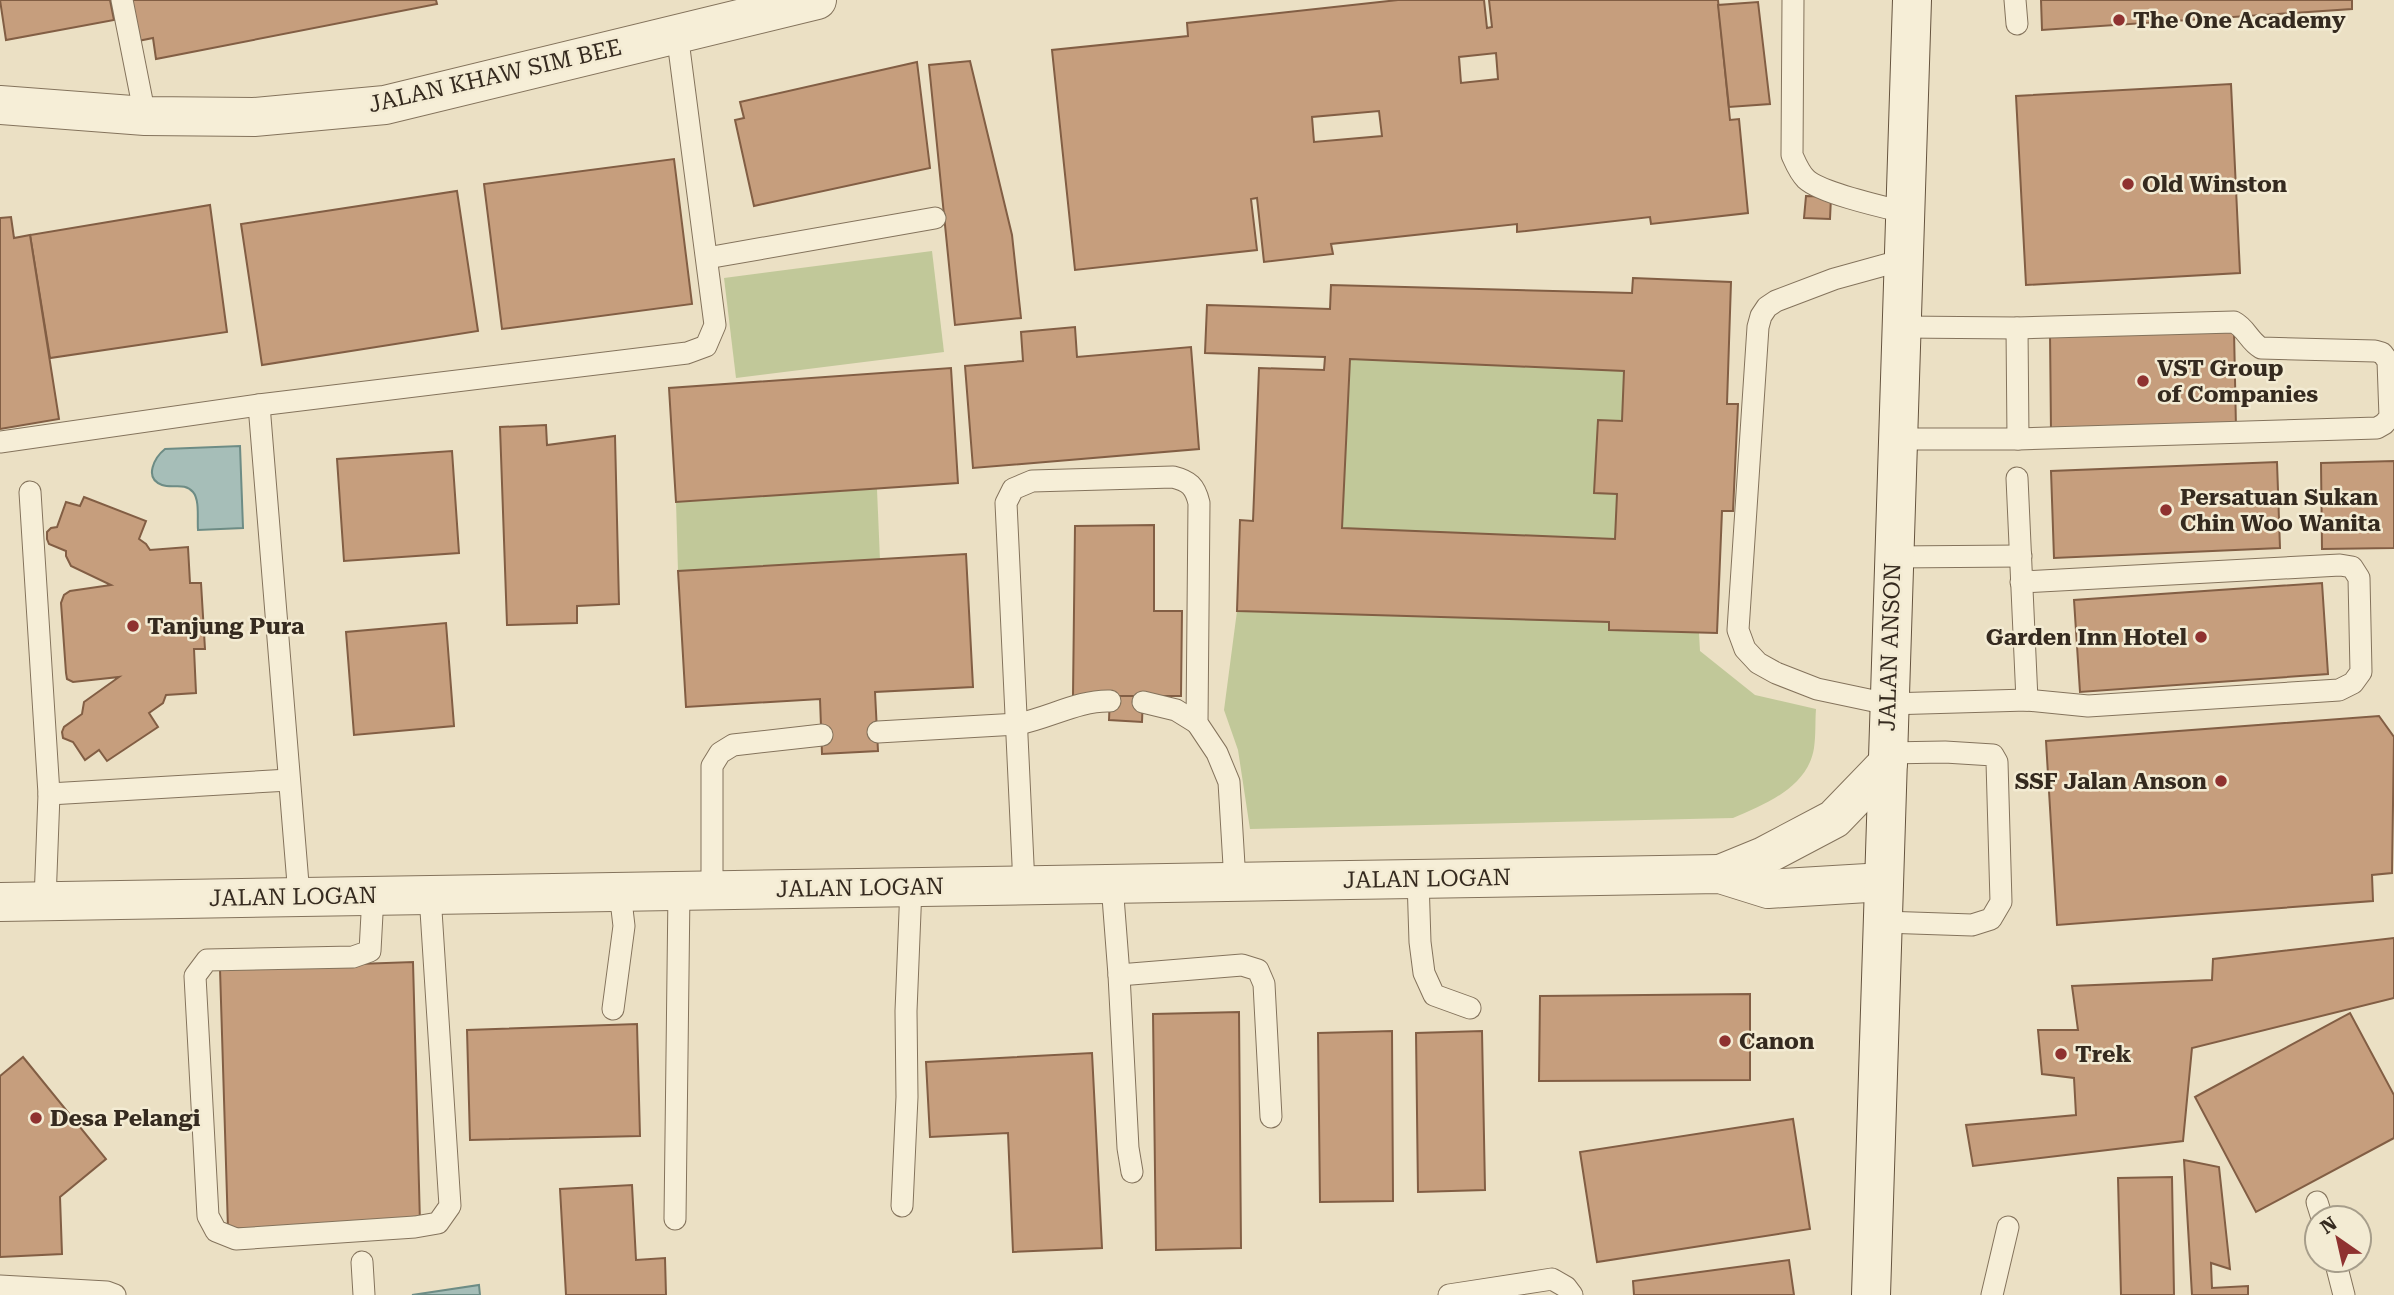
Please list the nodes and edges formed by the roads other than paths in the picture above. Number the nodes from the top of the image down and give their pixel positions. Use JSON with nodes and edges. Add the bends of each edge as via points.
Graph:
{"nodes":[{"id":1,"x":122,"y":0,"type":"edge"},
{"id":2,"x":817,"y":0,"type":"edge"},
{"id":3,"x":1793,"y":0,"type":"edge"},
{"id":4,"x":1912,"y":0,"type":"edge"},
{"id":5,"x":2015,"y":0,"type":"edge"},
{"id":6,"x":2017,"y":24,"type":"dead end"},
{"id":7,"x":677,"y":33,"type":"junction"},
{"id":8,"x":0,"y":106,"type":"edge"},
{"id":9,"x":145,"y":116,"type":"junction"},
{"id":10,"x":1904,"y":212,"type":"junction"},
{"id":11,"x":935,"y":218,"type":"dead end"},
{"id":12,"x":708,"y":258,"type":"junction"},
{"id":13,"x":1903,"y":260,"type":"junction"},
{"id":14,"x":1902,"y":327,"type":"junction"},
{"id":15,"x":2017,"y":328,"type":"junction"},
{"id":16,"x":259,"y":405,"type":"junction"},
{"id":17,"x":1898,"y":439,"type":"junction"},
{"id":18,"x":2018,"y":439,"type":"junction"},
{"id":19,"x":0,"y":442,"type":"edge"},
{"id":20,"x":2017,"y":478,"type":"dead end"},
{"id":21,"x":30,"y":492,"type":"dead end"},
{"id":22,"x":1893,"y":556,"type":"junction"},
{"id":23,"x":2021,"y":556,"type":"junction"},
{"id":24,"x":2021,"y":582,"type":"junction"},
{"id":25,"x":2026,"y":700,"type":"junction"},
{"id":26,"x":1110,"y":701,"type":"dead end"},
{"id":27,"x":1143,"y":702,"type":"dead end"},
{"id":28,"x":1888,"y":704,"type":"junction"},
{"id":29,"x":1197,"y":723,"type":"junction"},
{"id":30,"x":1018,"y":724,"type":"junction"},
{"id":31,"x":878,"y":732,"type":"dead end"},
{"id":32,"x":822,"y":735,"type":"dead end"},
{"id":33,"x":1887,"y":758,"type":"junction"},
{"id":34,"x":289,"y":780,"type":"junction"},
{"id":35,"x":49,"y":794,"type":"junction"},
{"id":36,"x":1720,"y":874,"type":"junction"},
{"id":37,"x":1418,"y":879,"type":"junction"},
{"id":38,"x":1235,"y":882,"type":"junction"},
{"id":39,"x":1884,"y":882,"type":"junction"},
{"id":40,"x":1112,"y":884,"type":"junction"},
{"id":41,"x":1024,"y":885,"type":"junction"},
{"id":42,"x":911,"y":887,"type":"junction"},
{"id":43,"x":696,"y":891,"type":"junction"},
{"id":44,"x":620,"y":892,"type":"junction"},
{"id":45,"x":373,"y":895,"type":"junction"},
{"id":46,"x":430,"y":895,"type":"junction"},
{"id":47,"x":299,"y":896,"type":"junction"},
{"id":48,"x":0,"y":901,"type":"edge"},
{"id":49,"x":45,"y":901,"type":"junction"},
{"id":50,"x":1883,"y":922,"type":"junction"},
{"id":51,"x":1119,"y":975,"type":"junction"},
{"id":52,"x":1470,"y":1008,"type":"dead end"},
{"id":53,"x":613,"y":1009,"type":"dead end"},
{"id":54,"x":1271,"y":1117,"type":"dead end"},
{"id":55,"x":1132,"y":1172,"type":"dead end"},
{"id":56,"x":902,"y":1206,"type":"dead end"},
{"id":57,"x":675,"y":1219,"type":"dead end"},
{"id":58,"x":2008,"y":1227,"type":"dead end"},
{"id":59,"x":362,"y":1262,"type":"dead end"},
{"id":60,"x":2339,"y":1274,"type":"edge"},
{"id":61,"x":0,"y":1286,"type":"edge"},
{"id":62,"x":115,"y":1295,"type":"edge"},
{"id":63,"x":365,"y":1295,"type":"edge"},
{"id":64,"x":1449,"y":1295,"type":"edge"},
{"id":65,"x":1572,"y":1295,"type":"edge"},
{"id":66,"x":1871,"y":1295,"type":"edge"},
{"id":67,"x":1992,"y":1295,"type":"edge"},
{"id":68,"x":2344,"y":1295,"type":"edge"}],
"edges":[{"from":1,"to":9,"type":"lane"},
{"from":2,"to":7,"type":"street","name":"JALAN KHAW SIM BEE"},
{"from":3,"to":10,"type":"lane","via":[[1792,155],[1797,168],[1808,181],[1838,194]]},
{"from":4,"to":10,"type":"street","name":"JALAN ANSON"},
{"from":5,"to":6,"type":"lane"},
{"from":7,"to":9,"type":"street","name":"JALAN KHAW SIM BEE","via":[[385,105],[254,117]]},
{"from":7,"to":12,"type":"lane"},
{"from":8,"to":9,"type":"street","name":"JALAN KHAW SIM BEE"},
{"from":10,"to":13,"type":"street","name":"JALAN ANSON"},
{"from":11,"to":12,"type":"lane"},
{"from":12,"to":16,"type":"lane","via":[[715,326],[706,345],[687,353]]},
{"from":13,"to":14,"type":"street","name":"JALAN ANSON"},
{"from":13,"to":28,"type":"lane","via":[[1834,278],[1776,301],[1761,316],[1738,630],[1745,649],[1776,673],[1817,689]]},
{"from":14,"to":15,"type":"lane"},
{"from":14,"to":17,"type":"street","name":"JALAN ANSON"},
{"from":15,"to":18,"type":"lane"},
{"from":15,"to":18,"type":"lane","via":[[2234,322],[2261,348],[2375,351],[2388,361],[2390,416],[2377,428]]},
{"from":16,"to":19,"type":"lane"},
{"from":16,"to":34,"type":"lane"},
{"from":17,"to":18,"type":"lane"},
{"from":17,"to":22,"type":"street","name":"JALAN ANSON"},
{"from":20,"to":23,"type":"lane"},
{"from":21,"to":35,"type":"lane"},
{"from":22,"to":23,"type":"lane"},
{"from":22,"to":28,"type":"street","name":"JALAN ANSON"},
{"from":23,"to":24,"type":"lane"},
{"from":24,"to":25,"type":"lane"},
{"from":24,"to":25,"type":"lane","via":[[2340,565],[2352,567],[2359,578],[2361,672],[2339,690],[2088,706]]},
{"from":25,"to":28,"type":"lane"},
{"from":26,"to":30,"type":"lane"},
{"from":27,"to":29,"type":"lane","via":[[1176,710]]},
{"from":28,"to":33,"type":"street","name":"JALAN ANSON"},
{"from":29,"to":30,"type":"lane","via":[[1199,503],[1196,489],[1187,480],[1173,477],[1032,481],[1013,489],[1006,503]]},
{"from":29,"to":38,"type":"lane","via":[[1217,753],[1228,782]]},
{"from":30,"to":31,"type":"lane"},
{"from":30,"to":41,"type":"lane"},
{"from":32,"to":43,"type":"lane","via":[[733,745],[720,753],[712,766]]},
{"from":33,"to":36,"type":"street","name":"JALAN LOGAN","via":[[1834,819]]},
{"from":33,"to":39,"type":"street","name":"JALAN ANSON"},
{"from":33,"to":50,"type":"lane","via":[[1945,752],[1993,755],[1997,762],[2001,902],[1990,919],[1972,925]]},
{"from":34,"to":35,"type":"lane"},
{"from":34,"to":47,"type":"lane"},
{"from":35,"to":49,"type":"lane"},
{"from":36,"to":37,"type":"street","name":"JALAN LOGAN"},
{"from":36,"to":39,"type":"street","name":"JALAN LOGAN","via":[[1768,889]]},
{"from":37,"to":38,"type":"street","name":"JALAN LOGAN"},
{"from":37,"to":52,"type":"lane","via":[[1424,973],[1434,995]]},
{"from":38,"to":40,"type":"street","name":"JALAN LOGAN"},
{"from":39,"to":50,"type":"street","name":"JALAN ANSON"},
{"from":40,"to":41,"type":"street","name":"JALAN LOGAN"},
{"from":40,"to":51,"type":"lane"},
{"from":41,"to":42,"type":"street","name":"JALAN LOGAN"},
{"from":42,"to":43,"type":"street","name":"JALAN LOGAN"},
{"from":42,"to":56,"type":"lane"},
{"from":43,"to":44,"type":"street","name":"JALAN LOGAN"},
{"from":43,"to":57,"type":"lane"},
{"from":44,"to":46,"type":"street","name":"JALAN LOGAN"},
{"from":44,"to":53,"type":"lane","via":[[624,926]]},
{"from":45,"to":46,"type":"street","name":"JALAN LOGAN"},
{"from":45,"to":46,"type":"lane","via":[[370,951],[353,957],[206,960],[195,976],[208,1216],[216,1231],[236,1239],[415,1227],[438,1223],[450,1206]]},
{"from":45,"to":47,"type":"street","name":"JALAN LOGAN"},
{"from":47,"to":49,"type":"street","name":"JALAN LOGAN"},
{"from":48,"to":49,"type":"street","name":"JALAN LOGAN"},
{"from":50,"to":66,"type":"street","name":"JALAN ANSON"},
{"from":51,"to":54,"type":"lane","via":[[1242,965],[1258,970],[1264,984]]},
{"from":51,"to":55,"type":"lane"},
{"from":58,"to":67,"type":"lane"},
{"from":59,"to":63,"type":"lane"},
{"from":60,"to":68,"type":"lane"},
{"from":61,"to":62,"type":"lane"},
{"from":64,"to":65,"type":"lane","via":[[1552,1279]]}]}
